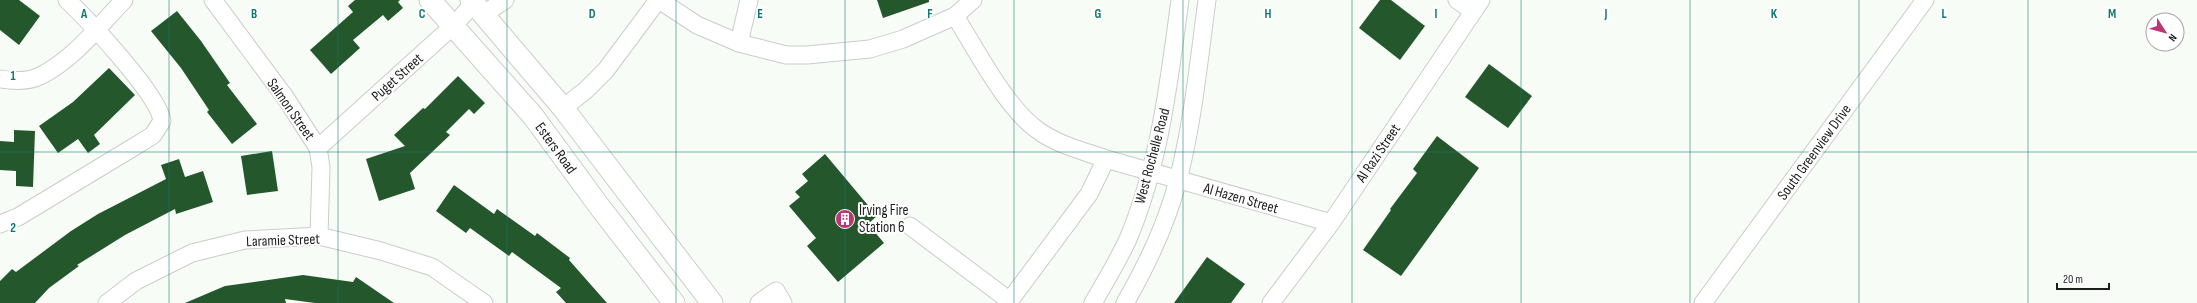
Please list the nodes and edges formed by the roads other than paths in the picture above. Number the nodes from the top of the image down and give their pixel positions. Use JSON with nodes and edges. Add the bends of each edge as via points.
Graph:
{"nodes":[{"id":1,"x":68,"y":0,"type":"edge"},
{"id":2,"x":124,"y":0,"type":"edge"},
{"id":3,"x":213,"y":0,"type":"edge"},
{"id":4,"x":430,"y":0,"type":"edge"},
{"id":5,"x":505,"y":0,"type":"edge"},
{"id":6,"x":659,"y":0,"type":"edge"},
{"id":7,"x":749,"y":0,"type":"edge"},
{"id":8,"x":973,"y":0,"type":"edge"},
{"id":9,"x":1180,"y":0,"type":"edge"},
{"id":10,"x":1207,"y":0,"type":"edge"},
{"id":11,"x":1457,"y":0,"type":"edge"},
{"id":12,"x":1925,"y":0,"type":"edge"},
{"id":13,"x":476,"y":6,"type":"edge"},
{"id":14,"x":1477,"y":6,"type":"edge"},
{"id":15,"x":955,"y":16,"type":"junction"},
{"id":16,"x":454,"y":25,"type":"junction"},
{"id":17,"x":96,"y":29,"type":"junction"},
{"id":18,"x":739,"y":43,"type":"junction"},
{"id":19,"x":0,"y":79,"type":"edge"},
{"id":20,"x":563,"y":108,"type":"junction"},
{"id":21,"x":318,"y":148,"type":"junction"},
{"id":22,"x":1106,"y":159,"type":"junction"},
{"id":23,"x":1151,"y":172,"type":"junction"},
{"id":24,"x":1178,"y":180,"type":"junction"},
{"id":25,"x":1331,"y":223,"type":"junction"},
{"id":26,"x":0,"y":224,"type":"edge"},
{"id":27,"x":910,"y":226,"type":"dead end"},
{"id":28,"x":319,"y":236,"type":"junction"},
{"id":29,"x":1009,"y":302,"type":"edge"},
{"id":30,"x":107,"y":303,"type":"edge"},
{"id":31,"x":484,"y":303,"type":"edge"},
{"id":32,"x":674,"y":303,"type":"edge"},
{"id":33,"x":712,"y":303,"type":"edge"},
{"id":34,"x":759,"y":303,"type":"edge"},
{"id":35,"x":784,"y":303,"type":"edge"},
{"id":36,"x":1094,"y":303,"type":"edge"},
{"id":37,"x":1125,"y":303,"type":"edge"},
{"id":38,"x":1271,"y":303,"type":"edge"},
{"id":39,"x":1703,"y":303,"type":"edge"}],
"edges":[{"from":1,"to":17,"type":"street"},
{"from":2,"to":17,"type":"street"},
{"from":3,"to":21,"type":"street","name":"Salmon Street","via":[[285,97]]},
{"from":4,"to":16,"type":"main road","name":"Esters Road"},
{"from":5,"to":13,"type":"street","name":"Puget Street"},
{"from":6,"to":18,"type":"street","via":[[697,25]]},
{"from":6,"to":20,"type":"street","via":[[606,70]]},
{"from":7,"to":18,"type":"street"},
{"from":8,"to":15,"type":"street"},
{"from":9,"to":23,"type":"street","name":"West Rochelle Road","via":[[1166,102]]},
{"from":10,"to":24,"type":"street","name":"West Rochelle Road"},
{"from":11,"to":14,"type":"street"},
{"from":12,"to":39,"type":"street","name":"South Greenview Drive"},
{"from":13,"to":16,"type":"street","name":"Puget Street"},
{"from":13,"to":20,"type":"main road","name":"Esters Road"},
{"from":14,"to":25,"type":"street","name":"Al Razi Street"},
{"from":15,"to":18,"type":"street","via":[[903,39],[870,49],[786,55]]},
{"from":15,"to":22,"type":"street","name":"Al Hazen Street","via":[[1013,107],[1039,131]]},
{"from":16,"to":21,"type":"street","name":"Puget Street"},
{"from":16,"to":32,"type":"main road","name":"Esters Road","via":[[533,116]]},
{"from":17,"to":19,"type":"street","via":[[66,60],[38,77],[13,81]]},
{"from":17,"to":26,"type":"street","via":[[149,94],[162,116],[160,126],[153,134],[102,166],[18,217]]},
{"from":20,"to":33,"type":"main road","name":"Esters Road"},
{"from":21,"to":28,"type":"street","name":"Salmon Street","via":[[321,167]]},
{"from":22,"to":23,"type":"street","name":"Al Hazen Street"},
{"from":22,"to":29,"type":"street","via":[[1089,194]]},
{"from":23,"to":24,"type":"street","name":"Al Hazen Street"},
{"from":23,"to":36,"type":"street","name":"West Rochelle Road","via":[[1128,239]]},
{"from":24,"to":25,"type":"street","name":"Al Hazen Street"},
{"from":24,"to":37,"type":"street","name":"West Rochelle Road","via":[[1160,234]]},
{"from":25,"to":38,"type":"street","name":"Al Razi Street"},
{"from":27,"to":29,"type":"street"},
{"from":28,"to":30,"type":"street","name":"Laramie Street","via":[[245,240],[192,252],[136,281]]},
{"from":28,"to":31,"type":"street","name":"Laramie Street","via":[[381,250],[432,267]]},
{"from":34,"to":35,"type":"street","via":[[776,291]]}]}
